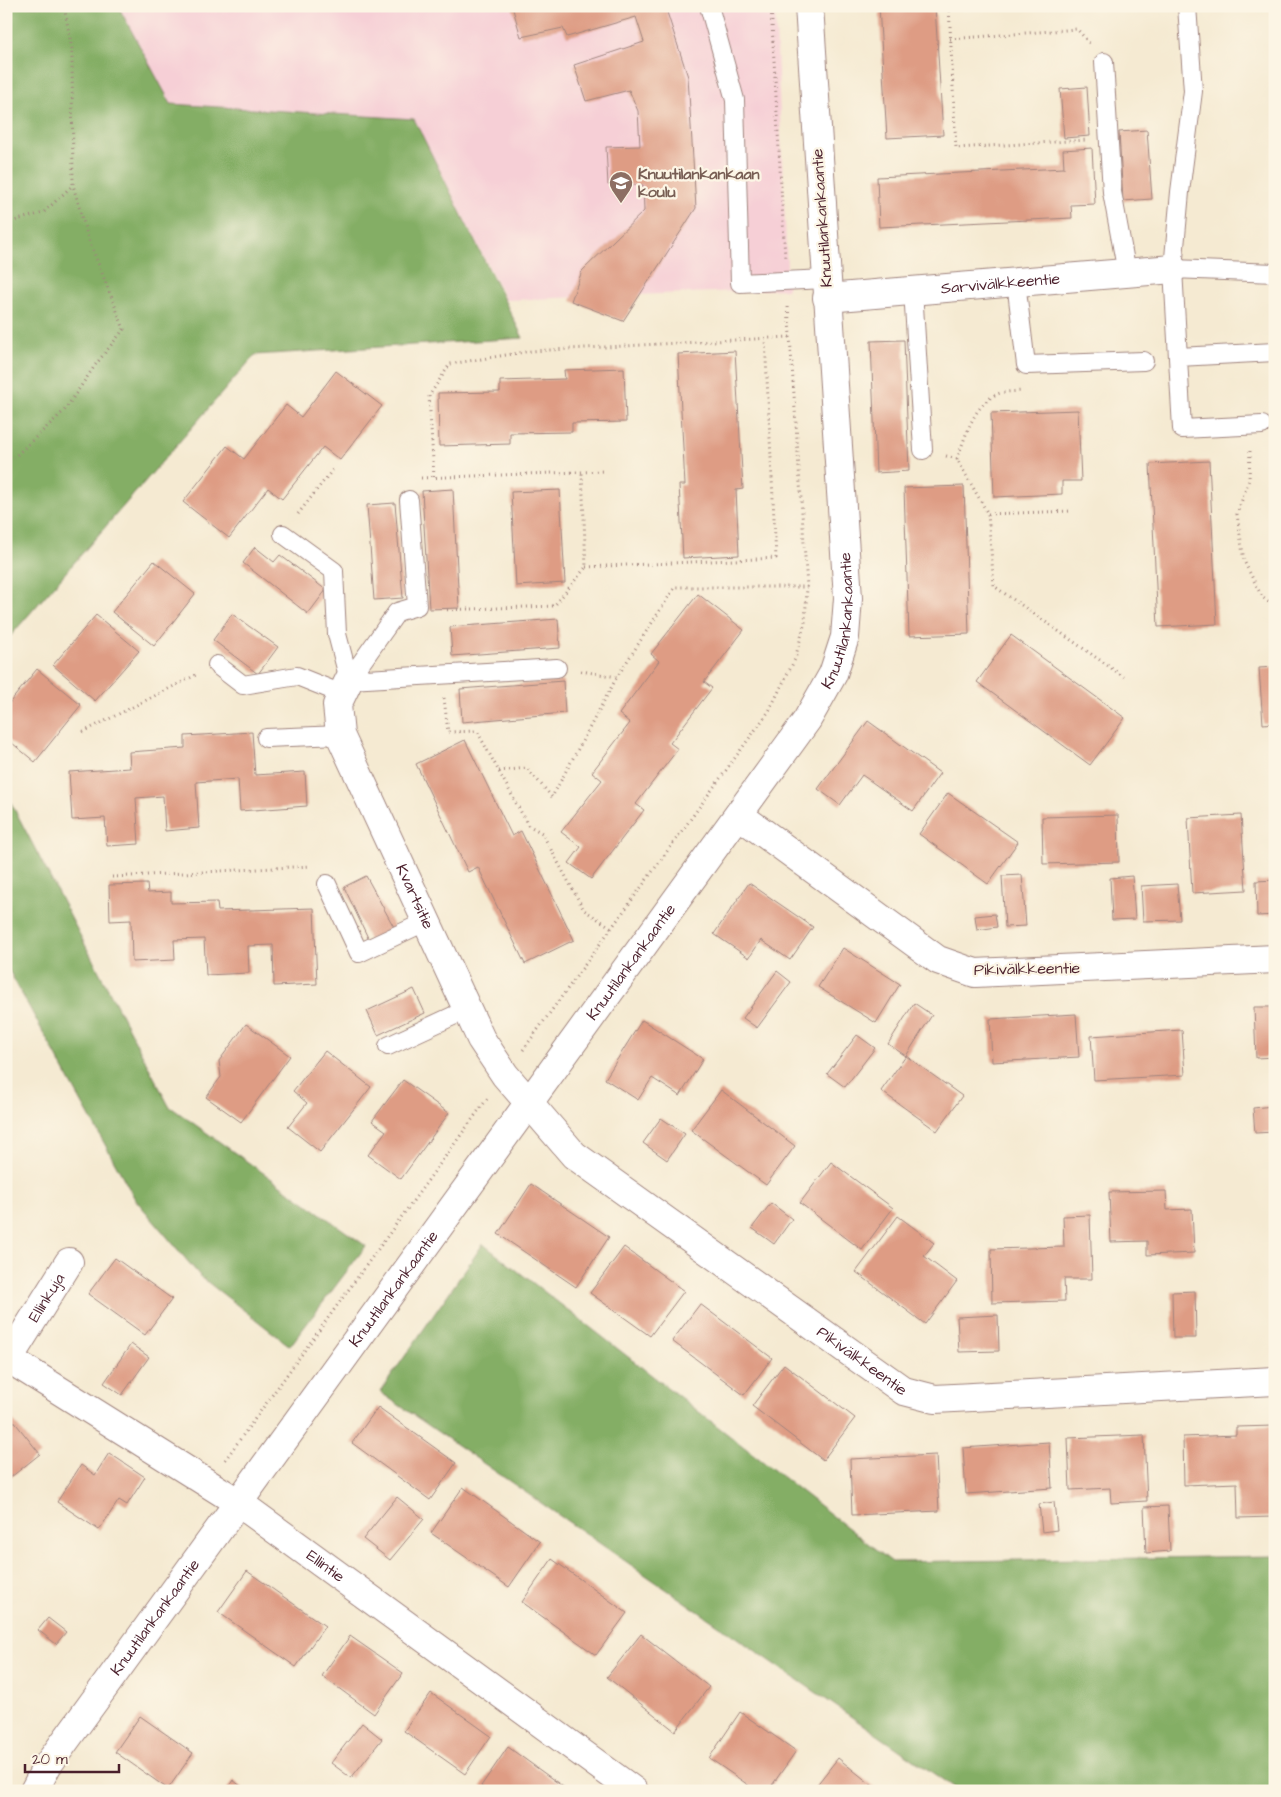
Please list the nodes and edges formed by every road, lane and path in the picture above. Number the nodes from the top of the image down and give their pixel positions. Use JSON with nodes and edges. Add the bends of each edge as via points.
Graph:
{"nodes":[{"id":1,"x":64,"y":6,"type":"edge"},
{"id":2,"x":708,"y":6,"type":"edge"},
{"id":3,"x":771,"y":6,"type":"edge"},
{"id":4,"x":809,"y":6,"type":"edge"},
{"id":5,"x":949,"y":6,"type":"edge"},
{"id":6,"x":1275,"y":7,"type":"edge"},
{"id":7,"x":1187,"y":9,"type":"edge"},
{"id":8,"x":950,"y":39,"type":"junction"},
{"id":9,"x":1104,"y":62,"type":"joint"},
{"id":10,"x":1109,"y":139,"type":"junction"},
{"id":11,"x":73,"y":185,"type":"junction"},
{"id":12,"x":6,"y":223,"type":"edge"},
{"id":13,"x":1173,"y":269,"type":"junction"},
{"id":14,"x":1127,"y":273,"type":"junction"},
{"id":15,"x":1275,"y":273,"type":"edge"},
{"id":16,"x":786,"y":281,"type":"junction"},
{"id":17,"x":1016,"y":282,"type":"junction"},
{"id":18,"x":827,"y":288,"type":"junction"},
{"id":19,"x":914,"y":290,"type":"junction"},
{"id":20,"x":790,"y":337,"type":"junction"},
{"id":21,"x":765,"y":339,"type":"junction"},
{"id":22,"x":1275,"y":352,"type":"edge"},
{"id":23,"x":1178,"y":356,"type":"junction"},
{"id":24,"x":1144,"y":361,"type":"dead end"},
{"id":25,"x":1026,"y":365,"type":"junction"},
{"id":26,"x":1255,"y":426,"type":"joint"},
{"id":27,"x":923,"y":450,"type":"joint"},
{"id":28,"x":958,"y":460,"type":"junction"},
{"id":29,"x":6,"y":465,"type":"edge"},
{"id":30,"x":334,"y":468,"type":"dead end"},
{"id":31,"x":605,"y":471,"type":"dead end"},
{"id":32,"x":582,"y":472,"type":"junction"},
{"id":33,"x":434,"y":477,"type":"junction"},
{"id":34,"x":409,"y":500,"type":"joint"},
{"id":35,"x":1072,"y":511,"type":"dead end"},
{"id":36,"x":988,"y":514,"type":"junction"},
{"id":37,"x":283,"y":534,"type":"joint"},
{"id":38,"x":586,"y":566,"type":"junction"},
{"id":39,"x":807,"y":587,"type":"junction"},
{"id":40,"x":1275,"y":607,"type":"edge"},
{"id":41,"x":397,"y":612,"type":"junction"},
{"id":42,"x":217,"y":665,"type":"joint"},
{"id":43,"x":557,"y":668,"type":"joint"},
{"id":44,"x":442,"y":675,"type":"junction"},
{"id":45,"x":617,"y":677,"type":"junction"},
{"id":46,"x":1124,"y":677,"type":"dead end"},
{"id":47,"x":345,"y":687,"type":"junction"},
{"id":48,"x":83,"y":732,"type":"dead end"},
{"id":49,"x":340,"y":735,"type":"junction"},
{"id":50,"x":266,"y":738,"type":"dead end"},
{"id":51,"x":499,"y":771,"type":"junction"},
{"id":52,"x":739,"y":815,"type":"junction"},
{"id":53,"x":112,"y":877,"type":"dead end"},
{"id":54,"x":327,"y":884,"type":"joint"},
{"id":55,"x":427,"y":921,"type":"junction"},
{"id":56,"x":612,"y":928,"type":"junction"},
{"id":57,"x":1275,"y":960,"type":"edge"},
{"id":58,"x":468,"y":1010,"type":"junction"},
{"id":59,"x":388,"y":1046,"type":"dead end"},
{"id":60,"x":505,"y":1075,"type":"junction"},
{"id":61,"x":529,"y":1102,"type":"junction"},
{"id":62,"x":69,"y":1262,"type":"dead end"},
{"id":63,"x":8,"y":1358,"type":"edge"},
{"id":64,"x":1275,"y":1382,"type":"edge"},
{"id":65,"x":208,"y":1483,"type":"junction"},
{"id":66,"x":239,"y":1503,"type":"junction"},
{"id":67,"x":34,"y":1791,"type":"edge"},
{"id":68,"x":634,"y":1791,"type":"edge"}],
"edges":[{"from":1,"to":11,"type":"path","via":[[72,49]]},
{"from":2,"to":16,"type":"lane","via":[[735,100],[740,283]]},
{"from":3,"to":16,"type":"path"},
{"from":4,"to":18,"type":"street","name":"Knuutilankankaantie"},
{"from":5,"to":8,"type":"path"},
{"from":6,"to":7,"type":"path"},
{"from":7,"to":13,"type":"lane","via":[[1193,91]]},
{"from":8,"to":9,"type":"path","via":[[1078,28]]},
{"from":8,"to":10,"type":"path","via":[[956,148]]},
{"from":9,"to":10,"type":"lane"},
{"from":10,"to":14,"type":"lane","via":[[1112,192]]},
{"from":11,"to":12,"type":"path","via":[[43,214]]},
{"from":11,"to":29,"type":"path","via":[[87,235],[124,329],[64,411]]},
{"from":13,"to":14,"type":"street","name":"Sarvivälkkeentie"},
{"from":13,"to":15,"type":"lane"},
{"from":13,"to":23,"type":"lane"},
{"from":14,"to":17,"type":"street","name":"Sarvivälkkeentie"},
{"from":16,"to":18,"type":"lane"},
{"from":16,"to":20,"type":"path"},
{"from":17,"to":19,"type":"street","name":"Sarvivälkkeentie"},
{"from":17,"to":25,"type":"lane"},
{"from":18,"to":19,"type":"street","name":"Sarvivälkkeentie"},
{"from":18,"to":52,"type":"street","name":"Knuutilankankaantie","via":[[848,598],[845,636],[833,674],[807,720]]},
{"from":19,"to":27,"type":"lane"},
{"from":20,"to":21,"type":"path"},
{"from":20,"to":39,"type":"path"},
{"from":21,"to":33,"type":"path","via":[[531,351],[450,364],[429,396]]},
{"from":21,"to":38,"type":"path","via":[[776,558]]},
{"from":22,"to":23,"type":"lane"},
{"from":23,"to":26,"type":"lane","via":[[1182,429]]},
{"from":24,"to":25,"type":"lane"},
{"from":25,"to":28,"type":"path","via":[[1023,390],[996,394],[981,406],[971,421]]},
{"from":26,"to":40,"type":"path","via":[[1250,446],[1249,480],[1237,514],[1244,561],[1262,597]]},
{"from":27,"to":28,"type":"path"},
{"from":28,"to":36,"type":"path"},
{"from":30,"to":37,"type":"path"},
{"from":31,"to":32,"type":"path"},
{"from":32,"to":33,"type":"path"},
{"from":32,"to":38,"type":"path"},
{"from":33,"to":34,"type":"path","via":[[407,478]]},
{"from":34,"to":41,"type":"lane","via":[[417,606]]},
{"from":35,"to":36,"type":"path"},
{"from":36,"to":46,"type":"path","via":[[994,586]]},
{"from":37,"to":47,"type":"lane","via":[[334,571],[337,634]]},
{"from":38,"to":41,"type":"path","via":[[554,606]]},
{"from":39,"to":45,"type":"path","via":[[675,587]]},
{"from":39,"to":56,"type":"path","via":[[805,622],[795,659],[769,711]]},
{"from":41,"to":47,"type":"lane"},
{"from":42,"to":47,"type":"lane","via":[[243,685],[297,676]]},
{"from":42,"to":48,"type":"path"},
{"from":43,"to":44,"type":"lane"},
{"from":43,"to":45,"type":"path"},
{"from":44,"to":47,"type":"lane"},
{"from":44,"to":51,"type":"path","via":[[448,732],[477,731]]},
{"from":45,"to":51,"type":"path","via":[[552,797],[526,768]]},
{"from":47,"to":49,"type":"street","name":"Kvartsitie","via":[[337,705]]},
{"from":49,"to":50,"type":"lane"},
{"from":49,"to":55,"type":"street","name":"Kvartsitie"},
{"from":51,"to":56,"type":"path","via":[[528,825],[542,833],[584,910]]},
{"from":52,"to":57,"type":"street","name":"Pikivälkkeentie","via":[[938,960],[975,973]]},
{"from":52,"to":61,"type":"street","name":"Knuutilankankaantie"},
{"from":53,"to":54,"type":"path","via":[[317,865]]},
{"from":54,"to":55,"type":"lane","via":[[358,953]]},
{"from":55,"to":58,"type":"street","name":"Kvartsitie"},
{"from":56,"to":60,"type":"path"},
{"from":58,"to":59,"type":"lane"},
{"from":58,"to":60,"type":"street","name":"Kvartsitie","via":[[481,1039]]},
{"from":60,"to":61,"type":"street","name":"Kvartsitie"},
{"from":60,"to":65,"type":"path"},
{"from":61,"to":64,"type":"street","name":"Pikivälkkeentie","via":[[574,1155],[904,1391],[935,1399]]},
{"from":61,"to":66,"type":"street","name":"Knuutilankankaantie"},
{"from":62,"to":63,"type":"street","name":"Ellinkuja"},
{"from":63,"to":65,"type":"street","name":"Ellintie"},
{"from":65,"to":66,"type":"street","name":"Ellintie"},
{"from":66,"to":67,"type":"street","name":"Knuutilankankaantie","via":[[48,1766]]},
{"from":66,"to":68,"type":"street","name":"Ellintie"}]}
